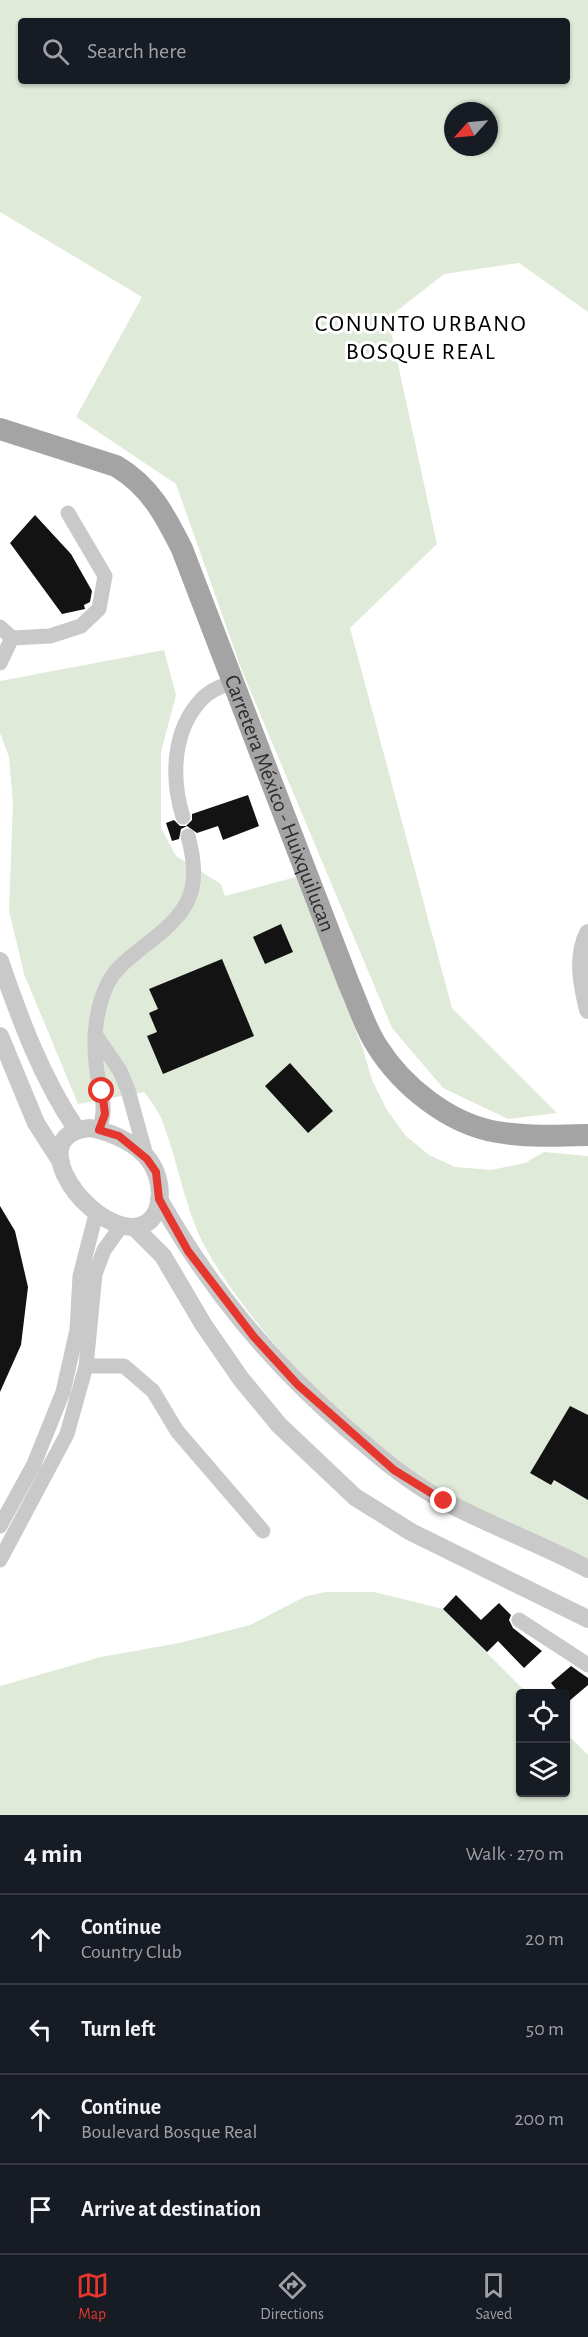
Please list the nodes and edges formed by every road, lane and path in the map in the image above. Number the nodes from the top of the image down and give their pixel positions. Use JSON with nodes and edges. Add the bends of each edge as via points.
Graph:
{"nodes":[{"id":1,"x":0,"y":429,"type":"edge"},
{"id":2,"x":68,"y":513,"type":"dead end"},
{"id":3,"x":0,"y":627,"type":"edge"},
{"id":4,"x":12,"y":638,"type":"junction"},
{"id":5,"x":0,"y":663,"type":"edge"},
{"id":6,"x":235,"y":681,"type":"junction"},
{"id":7,"x":183,"y":818,"type":"dead end"},
{"id":8,"x":188,"y":836,"type":"dead end"},
{"id":9,"x":588,"y":933,"type":"edge"},
{"id":10,"x":0,"y":961,"type":"edge"},
{"id":11,"x":588,"y":1010,"type":"edge"},
{"id":12,"x":94,"y":1034,"type":"junction"},
{"id":13,"x":0,"y":1036,"type":"edge"},
{"id":14,"x":77,"y":1130,"type":"junction"},
{"id":15,"x":99,"y":1130,"type":"junction"},
{"id":16,"x":588,"y":1135,"type":"edge"},
{"id":17,"x":147,"y":1159,"type":"junction"},
{"id":18,"x":61,"y":1162,"type":"junction"},
{"id":19,"x":159,"y":1199,"type":"junction"},
{"id":20,"x":96,"y":1214,"type":"junction"},
{"id":21,"x":129,"y":1226,"type":"junction"},
{"id":22,"x":86,"y":1366,"type":"junction"},
{"id":23,"x":0,"y":1526,"type":"edge"},
{"id":24,"x":263,"y":1531,"type":"dead end"},
{"id":25,"x":0,"y":1560,"type":"edge"},
{"id":26,"x":588,"y":1569,"type":"edge"},
{"id":27,"x":588,"y":1619,"type":"edge"},
{"id":28,"x":519,"y":1620,"type":"dead end"},
{"id":29,"x":588,"y":1665,"type":"edge"}],
"edges":[{"from":1,"to":6,"type":"main road","name":"Carretera México - Huixquilucan","via":[[94,457],[116,466],[145,487],[182,549]]},
{"from":2,"to":4,"type":"street","via":[[105,576],[99,609],[81,626],[50,636]]},
{"from":3,"to":4,"type":"street"},
{"from":4,"to":5,"type":"street"},
{"from":6,"to":7,"type":"street","via":[[201,699],[184,726],[177,751],[176,778]]},
{"from":6,"to":16,"type":"main road","name":"Carretera México - Huixquilucan","via":[[376,1046],[413,1089],[464,1122],[495,1132]]},
{"from":8,"to":12,"type":"street","via":[[195,864],[193,890],[185,907],[126,959],[109,982]]},
{"from":9,"to":11,"type":"street","via":[[580,963]]},
{"from":10,"to":14,"type":"street","via":[[58,1101]]},
{"from":12,"to":15,"type":"street","via":[[105,1114]]},
{"from":12,"to":17,"type":"street","via":[[120,1071]]},
{"from":13,"to":18,"type":"street","via":[[36,1123]]},
{"from":14,"to":15,"type":"street"},
{"from":14,"to":18,"type":"street","via":[[67,1136]]},
{"from":15,"to":17,"type":"street","via":[[119,1136]]},
{"from":17,"to":19,"type":"street","via":[[156,1172]]},
{"from":18,"to":20,"type":"street","via":[[72,1191]]},
{"from":19,"to":21,"type":"street","via":[[155,1217],[146,1225]]},
{"from":19,"to":26,"type":"street","via":[[188,1251],[254,1337],[298,1385],[394,1470],[444,1501]]},
{"from":20,"to":21,"type":"street"},
{"from":20,"to":23,"type":"street","via":[[80,1276],[77,1330],[63,1392],[34,1464]]},
{"from":21,"to":22,"type":"street","via":[[105,1250],[95,1275]]},
{"from":21,"to":27,"type":"street","via":[[163,1256],[241,1379],[279,1425],[355,1497],[411,1532]]},
{"from":22,"to":24,"type":"street","via":[[124,1366],[153,1391],[177,1431]]},
{"from":22,"to":25,"type":"street","via":[[67,1434]]},
{"from":28,"to":29,"type":"street"}]}
